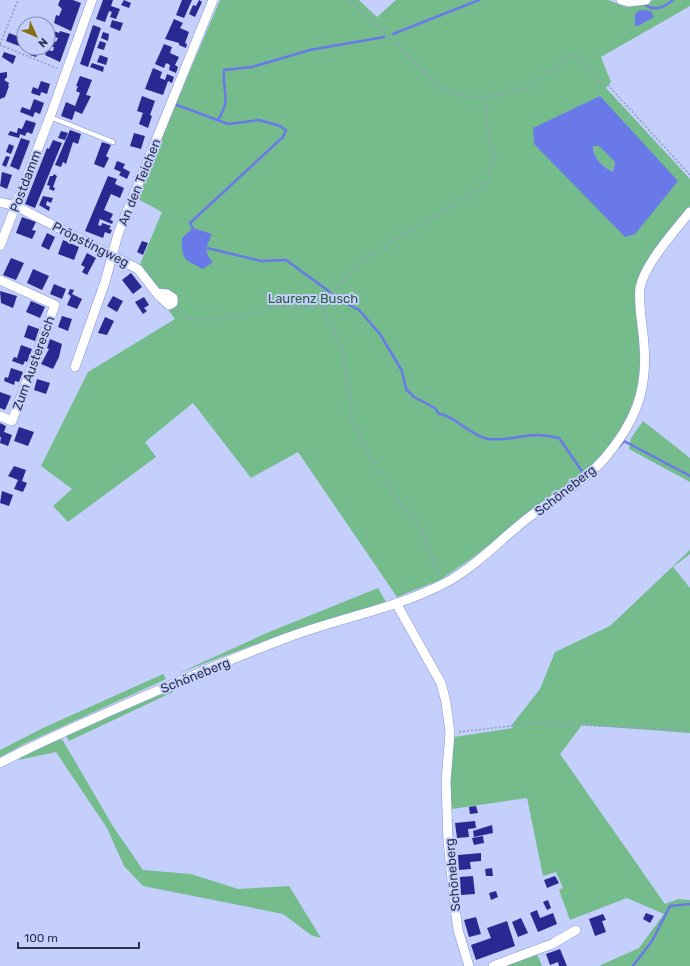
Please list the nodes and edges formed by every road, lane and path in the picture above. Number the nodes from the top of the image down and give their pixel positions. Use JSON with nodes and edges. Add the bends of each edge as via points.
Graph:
{"nodes":[{"id":1,"x":18,"y":0,"type":"edge"},
{"id":2,"x":92,"y":0,"type":"edge"},
{"id":3,"x":213,"y":0,"type":"edge"},
{"id":4,"x":350,"y":0,"type":"edge"},
{"id":5,"x":621,"y":0,"type":"edge"},
{"id":6,"x":646,"y":0,"type":"edge"},
{"id":7,"x":0,"y":45,"type":"edge"},
{"id":8,"x":66,"y":72,"type":"junction"},
{"id":9,"x":485,"y":97,"type":"junction"},
{"id":10,"x":50,"y":117,"type":"junction"},
{"id":11,"x":113,"y":142,"type":"dead end"},
{"id":12,"x":690,"y":175,"type":"edge"},
{"id":13,"x":0,"y":202,"type":"edge"},
{"id":14,"x":16,"y":206,"type":"junction"},
{"id":15,"x":690,"y":212,"type":"edge"},
{"id":16,"x":0,"y":246,"type":"edge"},
{"id":17,"x":112,"y":256,"type":"junction"},
{"id":18,"x":0,"y":280,"type":"edge"},
{"id":19,"x":169,"y":305,"type":"joint"},
{"id":20,"x":322,"y":307,"type":"junction"},
{"id":21,"x":74,"y":367,"type":"dead end"},
{"id":22,"x":0,"y":416,"type":"edge"},
{"id":23,"x":441,"y":585,"type":"junction"},
{"id":24,"x":396,"y":603,"type":"junction"},
{"id":25,"x":690,"y":730,"type":"edge"},
{"id":26,"x":450,"y":733,"type":"junction"},
{"id":27,"x":0,"y":763,"type":"edge"},
{"id":28,"x":576,"y":930,"type":"dead end"},
{"id":29,"x":469,"y":966,"type":"edge"},
{"id":30,"x":493,"y":966,"type":"edge"}],
"edges":[{"from":1,"to":7,"type":"path"},
{"from":2,"to":8,"type":"street","name":"Postdamm"},
{"from":3,"to":17,"type":"street","name":"An den Teichen","via":[[118,234]]},
{"from":4,"to":9,"type":"path","via":[[449,93]]},
{"from":5,"to":6,"type":"street"},
{"from":7,"to":8,"type":"path"},
{"from":8,"to":10,"type":"street","name":"Postdamm"},
{"from":9,"to":12,"type":"path","via":[[524,89],[571,55],[588,66],[600,84],[608,85]]},
{"from":9,"to":20,"type":"path","via":[[486,118],[494,159],[486,184],[358,262]]},
{"from":10,"to":11,"type":"lane"},
{"from":10,"to":14,"type":"street","name":"Postdamm"},
{"from":13,"to":14,"type":"street","name":"Pröpstingweg"},
{"from":14,"to":16,"type":"street","name":"Postdamm"},
{"from":14,"to":17,"type":"street","name":"Pröpstingweg"},
{"from":15,"to":23,"type":"street","name":"Schöneberg","via":[[668,238],[640,287],[645,349],[644,384],[632,418],[604,459],[589,474]]},
{"from":17,"to":19,"type":"street","name":"Pröpstingweg","via":[[138,269],[157,293],[167,294],[173,298],[173,303]]},
{"from":17,"to":21,"type":"street","name":"An den Teichen"},
{"from":18,"to":22,"type":"street","name":"Zum Austeresch","via":[[54,305],[12,421]]},
{"from":19,"to":20,"type":"path","via":[[190,319],[231,318],[273,307]]},
{"from":20,"to":23,"type":"path","via":[[342,350],[349,387],[351,418],[400,502],[423,532]]},
{"from":23,"to":24,"type":"street","name":"Schöneberg"},
{"from":24,"to":26,"type":"street","name":"Schöneberg","via":[[441,683]]},
{"from":24,"to":27,"type":"street","name":"Schöneberg","via":[[289,637],[183,679],[34,745]]},
{"from":25,"to":26,"type":"path","via":[[536,723]]},
{"from":26,"to":29,"type":"street","name":"Schöneberg","via":[[446,781],[448,841],[454,908]]},
{"from":28,"to":30,"type":"street","via":[[552,944]]}]}
